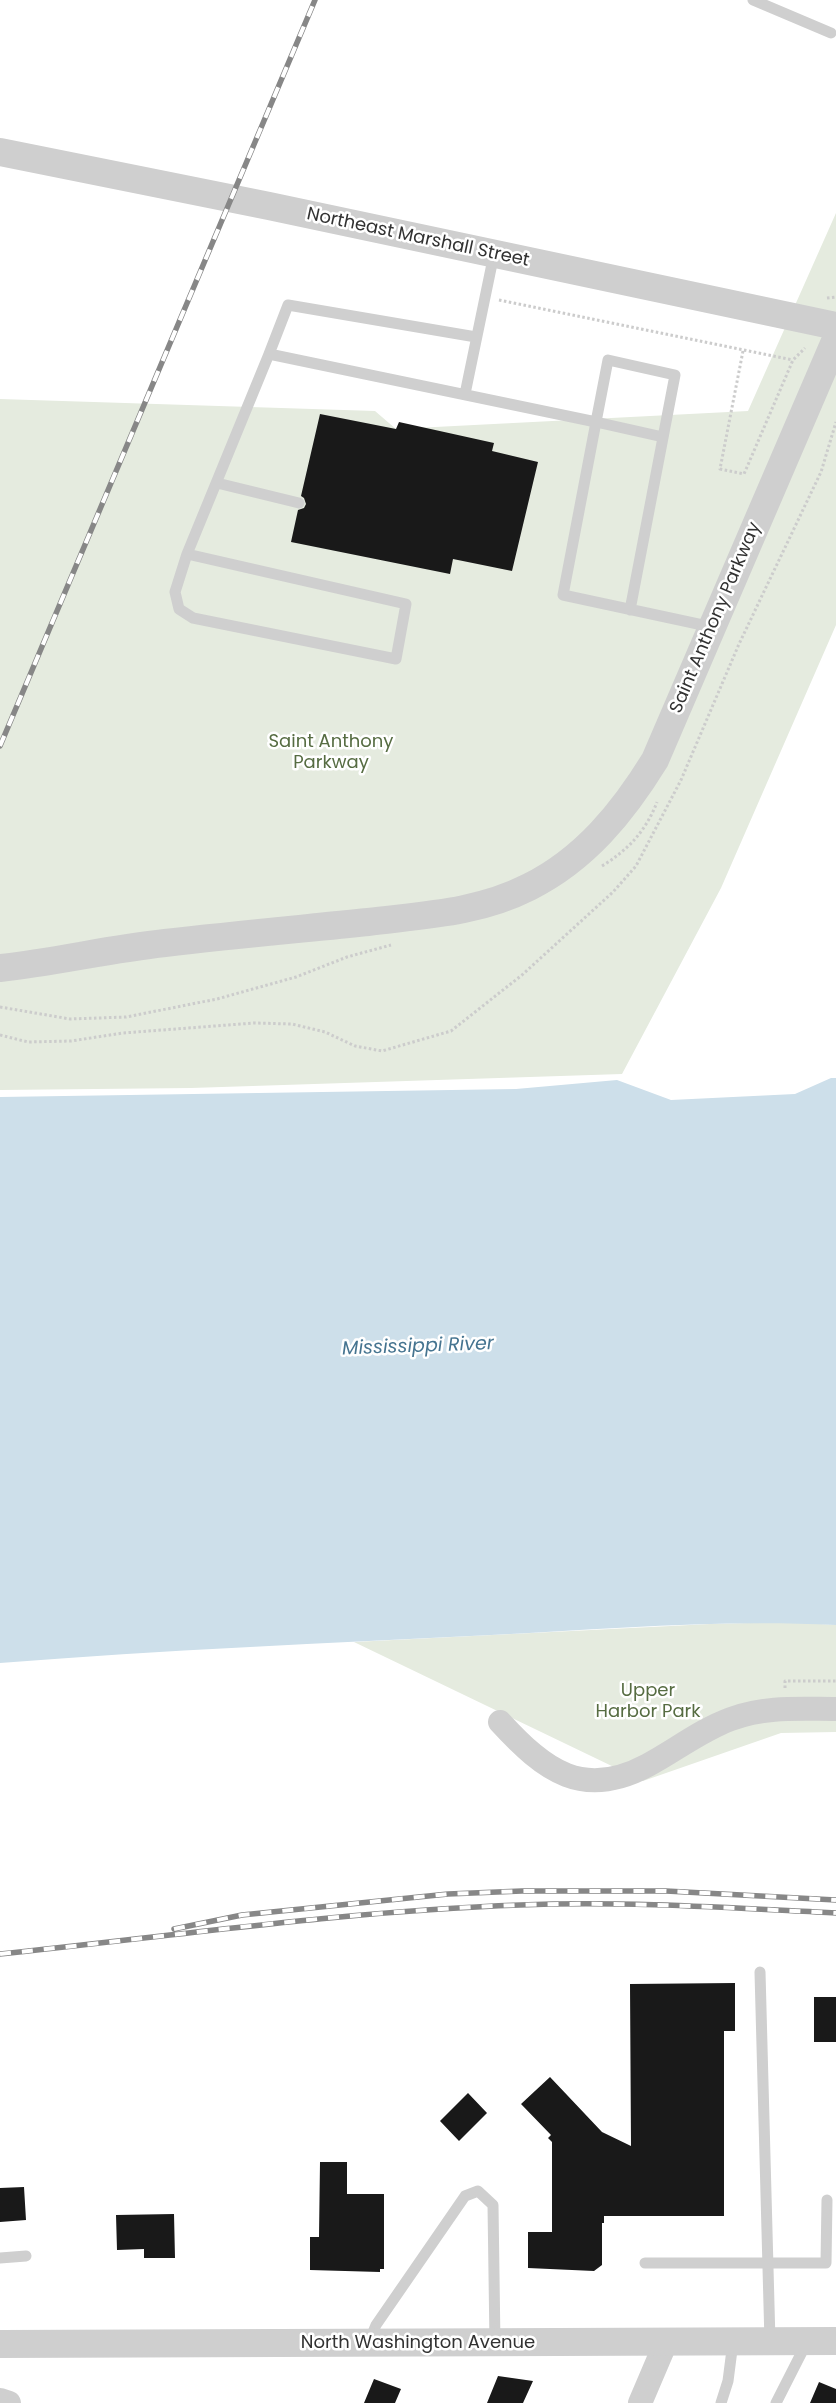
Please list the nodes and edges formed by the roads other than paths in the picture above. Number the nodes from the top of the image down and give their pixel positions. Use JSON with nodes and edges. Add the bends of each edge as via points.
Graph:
{"nodes":[{"id":1,"x":753,"y":0,"type":"edge"},
{"id":2,"x":836,"y":22,"type":"edge"},
{"id":3,"x":834,"y":34,"type":"edge"},
{"id":4,"x":0,"y":152,"type":"edge"},
{"id":5,"x":494,"y":253,"type":"junction"},
{"id":6,"x":836,"y":326,"type":"edge"},
{"id":7,"x":476,"y":337,"type":"junction"},
{"id":8,"x":836,"y":339,"type":"edge"},
{"id":9,"x":269,"y":354,"type":"junction"},
{"id":10,"x":465,"y":394,"type":"junction"},
{"id":11,"x":596,"y":422,"type":"junction"},
{"id":12,"x":663,"y":437,"type":"junction"},
{"id":13,"x":217,"y":483,"type":"junction"},
{"id":14,"x":299,"y":503,"type":"dead end"},
{"id":15,"x":187,"y":554,"type":"junction"},
{"id":16,"x":630,"y":610,"type":"junction"},
{"id":17,"x":712,"y":627,"type":"junction"},
{"id":18,"x":0,"y":968,"type":"edge"},
{"id":19,"x":836,"y":1709,"type":"edge"},
{"id":20,"x":500,"y":1722,"type":"dead end"},
{"id":21,"x":760,"y":1972,"type":"dead end"},
{"id":22,"x":827,"y":2200,"type":"dead end"},
{"id":23,"x":26,"y":2256,"type":"dead end"},
{"id":24,"x":0,"y":2258,"type":"edge"},
{"id":25,"x":768,"y":2262,"type":"junction"},
{"id":26,"x":645,"y":2264,"type":"dead end"},
{"id":27,"x":836,"y":2341,"type":"edge"},
{"id":28,"x":666,"y":2342,"type":"junction"},
{"id":29,"x":732,"y":2342,"type":"junction"},
{"id":30,"x":770,"y":2342,"type":"junction"},
{"id":31,"x":807,"y":2342,"type":"junction"},
{"id":32,"x":0,"y":2344,"type":"edge"},
{"id":33,"x":368,"y":2344,"type":"junction"},
{"id":34,"x":495,"y":2344,"type":"junction"},
{"id":35,"x":0,"y":2400,"type":"edge"},
{"id":36,"x":8,"y":2403,"type":"edge"},
{"id":37,"x":640,"y":2403,"type":"edge"},
{"id":38,"x":721,"y":2403,"type":"edge"},
{"id":39,"x":776,"y":2403,"type":"edge"}],
"edges":[{"from":1,"to":3,"type":"lane"},
{"from":2,"to":3,"type":"lane"},
{"from":4,"to":5,"type":"street","name":"Northeast Marshall Street"},
{"from":5,"to":6,"type":"street","name":"Northeast Marshall Street"},
{"from":5,"to":7,"type":"lane"},
{"from":7,"to":9,"type":"lane","via":[[288,304]]},
{"from":7,"to":10,"type":"lane"},
{"from":8,"to":17,"type":"street","name":"Saint Anthony Parkway"},
{"from":9,"to":10,"type":"lane"},
{"from":9,"to":13,"type":"lane"},
{"from":10,"to":11,"type":"lane"},
{"from":11,"to":12,"type":"lane"},
{"from":11,"to":12,"type":"lane","via":[[608,360],[675,375]]},
{"from":11,"to":16,"type":"lane","via":[[564,595]]},
{"from":12,"to":16,"type":"lane"},
{"from":13,"to":14,"type":"lane"},
{"from":13,"to":15,"type":"lane"},
{"from":15,"to":15,"type":"lane","via":[[175,592],[179,609],[193,618],[396,659],[406,604]]},
{"from":16,"to":17,"type":"lane"},
{"from":17,"to":18,"type":"street","name":"Saint Anthony Parkway","via":[[655,760],[637,789],[606,829],[568,864],[529,887],[486,906],[439,914],[162,943]]},
{"from":19,"to":20,"type":"street","via":[[770,1709],[748,1713],[728,1720],[618,1779],[583,1781],[557,1772],[524,1748]]},
{"from":21,"to":25,"type":"lane"},
{"from":22,"to":25,"type":"lane","via":[[826,2263]]},
{"from":23,"to":24,"type":"lane"},
{"from":25,"to":26,"type":"lane"},
{"from":25,"to":30,"type":"lane"},
{"from":27,"to":31,"type":"street","name":"North Washington Avenue"},
{"from":28,"to":29,"type":"street","name":"North Washington Avenue"},
{"from":28,"to":34,"type":"street","name":"North Washington Avenue"},
{"from":28,"to":37,"type":"street"},
{"from":29,"to":30,"type":"street","name":"North Washington Avenue"},
{"from":29,"to":38,"type":"lane","via":[[728,2381]]},
{"from":30,"to":31,"type":"street","name":"North Washington Avenue"},
{"from":31,"to":39,"type":"lane"},
{"from":32,"to":33,"type":"street","name":"North Washington Avenue"},
{"from":33,"to":34,"type":"street","name":"North Washington Avenue"},
{"from":33,"to":34,"type":"lane","via":[[376,2326],[466,2196],[478,2191],[493,2205]]},
{"from":35,"to":36,"type":"street"}]}
